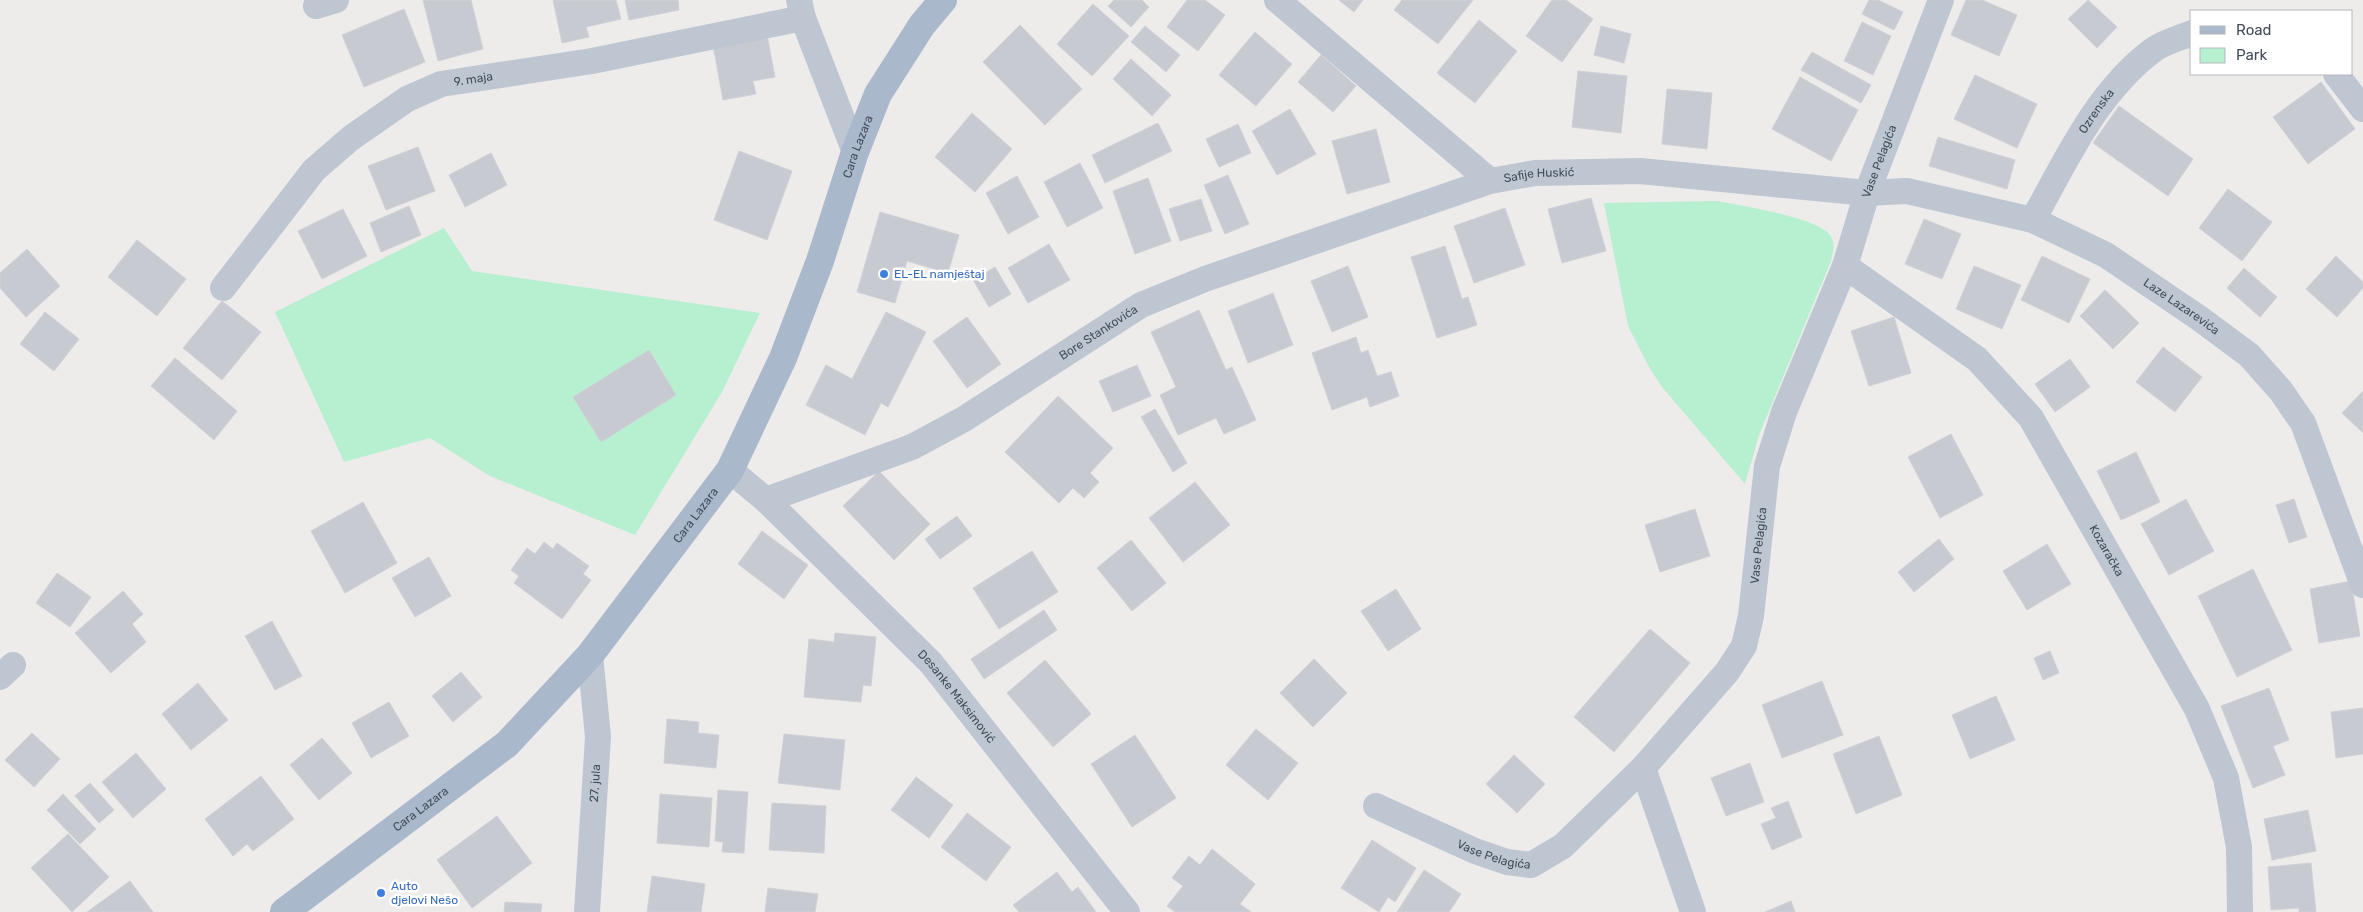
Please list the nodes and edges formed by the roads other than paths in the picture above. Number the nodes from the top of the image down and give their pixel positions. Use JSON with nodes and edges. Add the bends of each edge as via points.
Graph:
{"nodes":[{"id":1,"x":943,"y":0,"type":"edge"},
{"id":2,"x":1277,"y":0,"type":"edge"},
{"id":3,"x":1941,"y":0,"type":"edge"},
{"id":4,"x":801,"y":9,"type":"edge"},
{"id":5,"x":2190,"y":34,"type":"edge"},
{"id":6,"x":2337,"y":75,"type":"edge"},
{"id":7,"x":2363,"y":109,"type":"edge"},
{"id":8,"x":855,"y":152,"type":"junction"},
{"id":9,"x":1490,"y":181,"type":"junction"},
{"id":10,"x":1867,"y":193,"type":"junction"},
{"id":11,"x":2033,"y":220,"type":"junction"},
{"id":12,"x":1845,"y":266,"type":"junction"},
{"id":13,"x":223,"y":288,"type":"dead end"},
{"id":14,"x":730,"y":470,"type":"junction"},
{"id":15,"x":766,"y":500,"type":"junction"},
{"id":16,"x":2363,"y":585,"type":"edge"},
{"id":17,"x":590,"y":656,"type":"junction"},
{"id":18,"x":1643,"y":768,"type":"junction"},
{"id":19,"x":1376,"y":806,"type":"dead end"},
{"id":20,"x":284,"y":912,"type":"edge"},
{"id":21,"x":587,"y":912,"type":"edge"},
{"id":22,"x":1127,"y":912,"type":"edge"},
{"id":23,"x":1694,"y":912,"type":"edge"},
{"id":24,"x":2240,"y":912,"type":"edge"}],
"edges":[{"from":1,"to":8,"type":"main road","name":"Cara Lazara","via":[[922,25],[878,94]]},
{"from":2,"to":9,"type":"street","name":"Safije Huskić"},
{"from":3,"to":10,"type":"street","name":"Vase Pelagića"},
{"from":4,"to":8,"type":"street"},
{"from":4,"to":13,"type":"street","name":"9. maja","via":[[592,60],[441,84],[407,99],[351,138],[314,170]]},
{"from":5,"to":11,"type":"street","name":"Ozrenska","via":[[2155,49],[2121,78],[2081,133]]},
{"from":6,"to":7,"type":"street"},
{"from":8,"to":14,"type":"main road","name":"Cara Lazara","via":[[784,358]]},
{"from":9,"to":10,"type":"street","name":"Safije Huskić","via":[[1535,173],[1640,171]]},
{"from":9,"to":15,"type":"street","name":"Bore Stankovića","via":[[1205,279],[1141,305],[964,419],[912,447]]},
{"from":10,"to":11,"type":"street","name":"Laze Lazarevića","via":[[1907,191]]},
{"from":10,"to":12,"type":"street","name":"Vase Pelagića"},
{"from":11,"to":16,"type":"street","name":"Laze Lazarevića","via":[[2106,255],[2249,355],[2281,391],[2303,423]]},
{"from":12,"to":18,"type":"street","name":"Vase Pelagića","via":[[1784,412],[1767,466],[1751,616],[1744,646],[1727,672]]},
{"from":12,"to":24,"type":"street","name":"Kozaračka","via":[[1977,359],[2031,418],[2197,709],[2226,778],[2239,846]]},
{"from":14,"to":15,"type":"street"},
{"from":14,"to":17,"type":"main road","name":"Cara Lazara"},
{"from":15,"to":22,"type":"street","name":"Desanke Maksimović","via":[[931,663]]},
{"from":17,"to":20,"type":"main road","name":"Cara Lazara","via":[[507,744]]},
{"from":17,"to":21,"type":"street","name":"27. jula","via":[[598,737]]},
{"from":18,"to":19,"type":"street","name":"Vase Pelagića","via":[[1562,846],[1531,866],[1475,851]]},
{"from":18,"to":23,"type":"street"}]}
